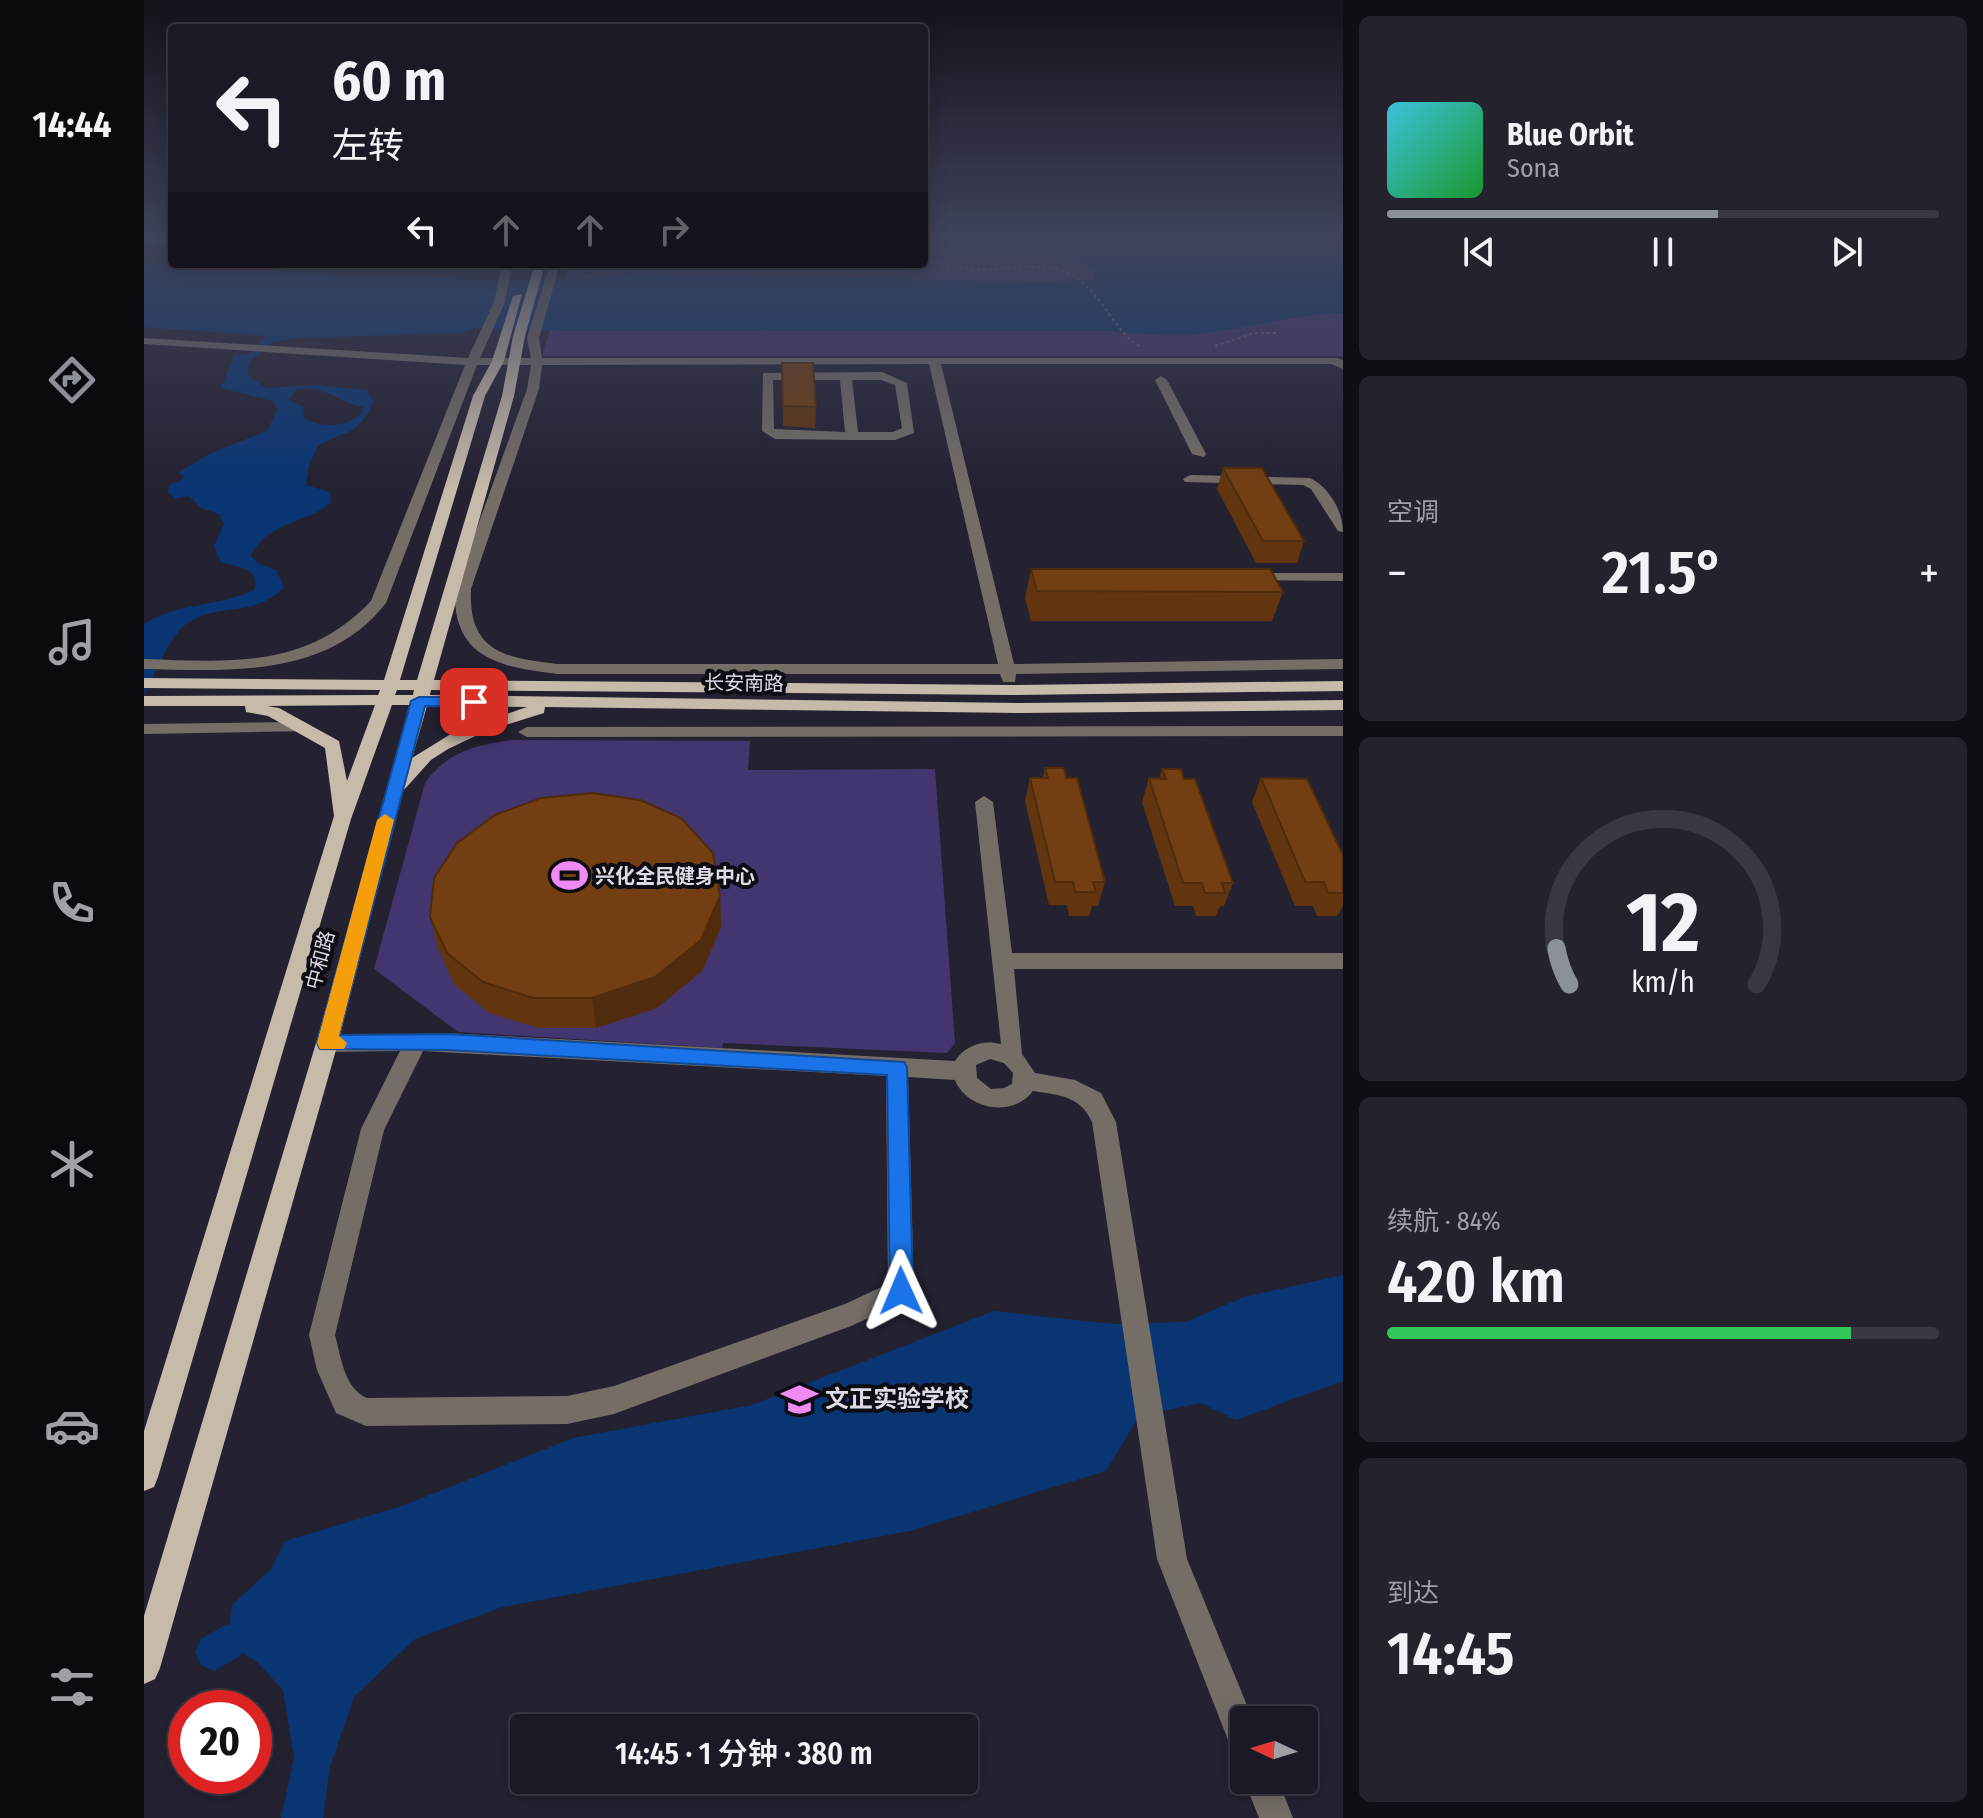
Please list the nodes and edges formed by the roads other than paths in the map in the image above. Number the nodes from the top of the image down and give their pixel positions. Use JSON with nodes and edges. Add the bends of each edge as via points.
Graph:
{"nodes":[{"id":1,"x":509,"y":321,"type":"edge"},
{"id":2,"x":514,"y":321,"type":"edge"},
{"id":3,"x":517,"y":321,"type":"edge"},
{"id":4,"x":521,"y":321,"type":"edge"},
{"id":5,"x":510,"y":337,"type":"junction"},
{"id":6,"x":144,"y":341,"type":"edge"},
{"id":7,"x":934,"y":361,"type":"junction"},
{"id":8,"x":472,"y":362,"type":"junction"},
{"id":9,"x":506,"y":362,"type":"junction"},
{"id":10,"x":537,"y":362,"type":"junction"},
{"id":11,"x":1338,"y":362,"type":"edge"},
{"id":12,"x":846,"y":376,"type":"junction"},
{"id":13,"x":1161,"y":380,"type":"dead end"},
{"id":14,"x":924,"y":401,"type":"junction"},
{"id":15,"x":852,"y":436,"type":"junction"},
{"id":16,"x":1199,"y":454,"type":"dead end"},
{"id":17,"x":1190,"y":479,"type":"dead end"},
{"id":18,"x":1342,"y":526,"type":"edge"},
{"id":19,"x":1233,"y":577,"type":"edge"},
{"id":20,"x":1343,"y":577,"type":"edge"},
{"id":21,"x":144,"y":664,"type":"edge"},
{"id":22,"x":1343,"y":664,"type":"edge"},
{"id":23,"x":1007,"y":669,"type":"junction"},
{"id":24,"x":1343,"y":686,"type":"edge"},
{"id":25,"x":1012,"y":690,"type":"junction"},
{"id":26,"x":148,"y":692,"type":"edge"},
{"id":27,"x":388,"y":693,"type":"junction"},
{"id":28,"x":421,"y":694,"type":"junction"},
{"id":29,"x":213,"y":700,"type":"junction"},
{"id":30,"x":556,"y":703,"type":"junction"},
{"id":31,"x":1343,"y":705,"type":"edge"},
{"id":32,"x":302,"y":727,"type":"junction"},
{"id":33,"x":144,"y":729,"type":"edge"},
{"id":34,"x":1343,"y":731,"type":"edge"},
{"id":35,"x":527,"y":732,"type":"dead end"},
{"id":36,"x":392,"y":796,"type":"junction"},
{"id":37,"x":984,"y":802,"type":"dead end"},
{"id":38,"x":342,"y":819,"type":"junction"},
{"id":39,"x":1002,"y":961,"type":"junction"},
{"id":40,"x":1343,"y":961,"type":"edge"},
{"id":41,"x":327,"y":1043,"type":"junction"},
{"id":42,"x":415,"y":1043,"type":"junction"},
{"id":43,"x":1011,"y":1056,"type":"junction"},
{"id":44,"x":897,"y":1067,"type":"junction"},
{"id":45,"x":963,"y":1071,"type":"junction"},
{"id":46,"x":1025,"y":1080,"type":"junction"},
{"id":47,"x":144,"y":1477,"type":"edge"},
{"id":48,"x":144,"y":1668,"type":"edge"},
{"id":49,"x":1231,"y":1706,"type":"edge"},
{"id":50,"x":1267,"y":1794,"type":"edge"},
{"id":51,"x":1276,"y":1818,"type":"edge"}],
"edges":[{"from":1,"to":5,"type":"street"},
{"from":2,"to":5,"type":"main road","name":"中和路"},
{"from":3,"to":5,"type":"main road","name":"中和路"},
{"from":4,"to":5,"type":"street"},
{"from":5,"to":8,"type":"street"},
{"from":5,"to":9,"type":"main road","name":"中和路"},
{"from":5,"to":10,"type":"street"},
{"from":6,"to":8,"type":"street"},
{"from":7,"to":10,"type":"street"},
{"from":7,"to":11,"type":"street"},
{"from":7,"to":14,"type":"street"},
{"from":8,"to":9,"type":"street"},
{"from":8,"to":21,"type":"street","via":[[378,603],[364,622],[320,651],[278,661]]},
{"from":9,"to":10,"type":"street"},
{"from":9,"to":27,"type":"main road","name":"中和路","via":[[479,396]]},
{"from":9,"to":28,"type":"main road","name":"中和路","via":[[508,396]]},
{"from":10,"to":23,"type":"street","via":[[533,389],[463,589],[459,611],[464,630],[477,646],[524,666],[557,669]]},
{"from":12,"to":14,"type":"street","via":[[897,379]]},
{"from":12,"to":15,"type":"street"},
{"from":12,"to":15,"type":"street","via":[[767,376],[768,431]]},
{"from":13,"to":16,"type":"street"},
{"from":14,"to":15,"type":"street","via":[[904,434]]},
{"from":14,"to":23,"type":"street"},
{"from":17,"to":18,"type":"street","via":[[1305,481],[1316,486]]},
{"from":19,"to":20,"type":"street"},
{"from":22,"to":23,"type":"street"},
{"from":23,"to":25,"type":"street"},
{"from":24,"to":25,"type":"main road","name":"长安南路"},
{"from":25,"to":28,"type":"main road","name":"长安南路"},
{"from":26,"to":27,"type":"main road","name":"长安南路"},
{"from":26,"to":29,"type":"main road","name":"长安南路"},
{"from":27,"to":28,"type":"main road","name":"长安南路"},
{"from":27,"to":29,"type":"main road","name":"长安南路"},
{"from":27,"to":38,"type":"main road","name":"中和路"},
{"from":28,"to":30,"type":"main road","name":"长安南路"},
{"from":28,"to":36,"type":"main road","name":"中和路"},
{"from":29,"to":32,"type":"main road","via":[[273,712]]},
{"from":30,"to":31,"type":"main road","name":"长安南路"},
{"from":30,"to":36,"type":"main road","via":[[447,743],[406,773]]},
{"from":32,"to":33,"type":"street"},
{"from":32,"to":38,"type":"main road","via":[[333,745]]},
{"from":34,"to":35,"type":"street"},
{"from":36,"to":41,"type":"main road","name":"中和路"},
{"from":37,"to":39,"type":"street"},
{"from":38,"to":47,"type":"main road","name":"中和路"},
{"from":39,"to":40,"type":"street"},
{"from":39,"to":43,"type":"street"},
{"from":41,"to":42,"type":"street"},
{"from":41,"to":48,"type":"main road","name":"中和路"},
{"from":42,"to":44,"type":"street"},
{"from":42,"to":44,"type":"street","via":[[373,1129],[322,1335],[330,1370],[346,1403],[366,1412],[567,1410],[614,1400],[901,1291]]},
{"from":43,"to":45,"type":"street","via":[[980,1052]]},
{"from":43,"to":46,"type":"street"},
{"from":44,"to":45,"type":"street"},
{"from":45,"to":46,"type":"street","via":[[972,1089],[994,1099],[1016,1095]]},
{"from":46,"to":49,"type":"street","via":[[1075,1089],[1093,1100],[1104,1122],[1172,1559]]},
{"from":50,"to":51,"type":"street"}]}
